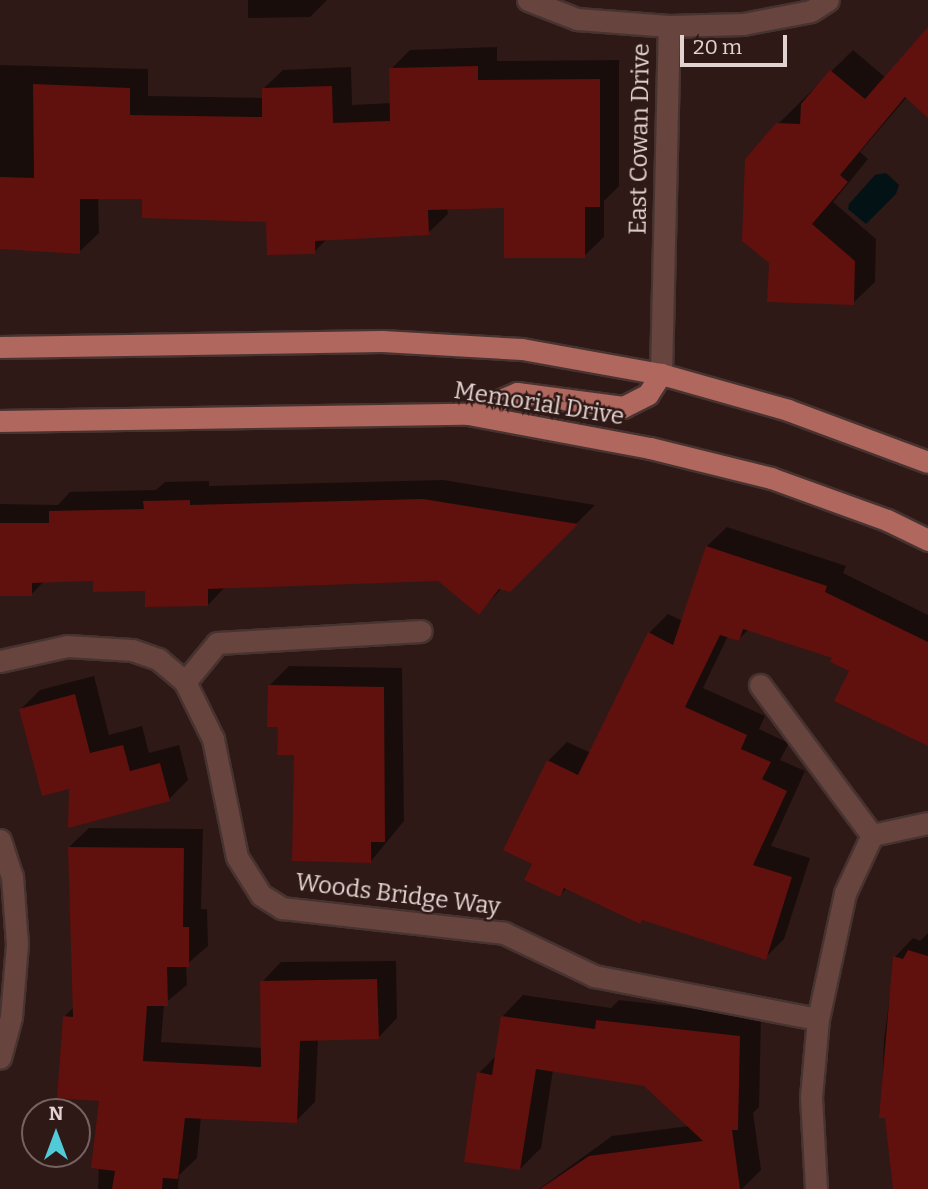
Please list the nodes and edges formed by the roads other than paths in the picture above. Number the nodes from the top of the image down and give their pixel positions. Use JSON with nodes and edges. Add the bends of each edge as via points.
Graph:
{"nodes":[{"id":1,"x":528,"y":0,"type":"edge"},
{"id":2,"x":828,"y":0,"type":"edge"},
{"id":3,"x":669,"y":26,"type":"junction"},
{"id":4,"x":0,"y":347,"type":"edge"},
{"id":5,"x":661,"y":374,"type":"junction"},
{"id":6,"x":468,"y":414,"type":"junction"},
{"id":7,"x":0,"y":421,"type":"edge"},
{"id":8,"x":928,"y":462,"type":"edge"},
{"id":9,"x":928,"y":540,"type":"edge"},
{"id":10,"x":421,"y":631,"type":"dead end"},
{"id":11,"x":0,"y":661,"type":"edge"},
{"id":12,"x":185,"y":682,"type":"junction"},
{"id":13,"x":760,"y":685,"type":"dead end"},
{"id":14,"x":928,"y":823,"type":"edge"},
{"id":15,"x":872,"y":835,"type":"junction"},
{"id":16,"x":0,"y":840,"type":"edge"},
{"id":17,"x":818,"y":1019,"type":"junction"},
{"id":18,"x":0,"y":1058,"type":"edge"},
{"id":19,"x":816,"y":1189,"type":"edge"}],
"edges":[{"from":1,"to":3,"type":"street","via":[[578,19]]},
{"from":2,"to":3,"type":"street","name":"East Cowan Drive","via":[[811,11],[743,24]]},
{"from":3,"to":5,"type":"street","name":"East Cowan Drive"},
{"from":4,"to":5,"type":"main road","name":"Memorial Drive","via":[[382,341],[522,349]]},
{"from":5,"to":6,"type":"main road","via":[[648,394],[623,407],[517,393]]},
{"from":5,"to":8,"type":"main road","name":"Memorial Drive","via":[[788,410]]},
{"from":6,"to":7,"type":"main road","name":"Memorial Drive"},
{"from":6,"to":9,"type":"main road","name":"Memorial Drive","via":[[650,448],[771,478],[887,520]]},
{"from":10,"to":12,"type":"street","via":[[217,643]]},
{"from":11,"to":12,"type":"street","name":"Woods Bridge Way","via":[[67,646],[132,650],[158,659]]},
{"from":12,"to":17,"type":"street","name":"Woods Bridge Way","via":[[213,739],[237,857],[261,895],[282,908],[504,933],[594,976]]},
{"from":13,"to":15,"type":"street"},
{"from":14,"to":15,"type":"street"},
{"from":15,"to":17,"type":"street","via":[[845,893]]},
{"from":16,"to":18,"type":"street","via":[[12,876],[17,944],[11,1017]]},
{"from":17,"to":19,"type":"street","via":[[811,1097]]}]}
